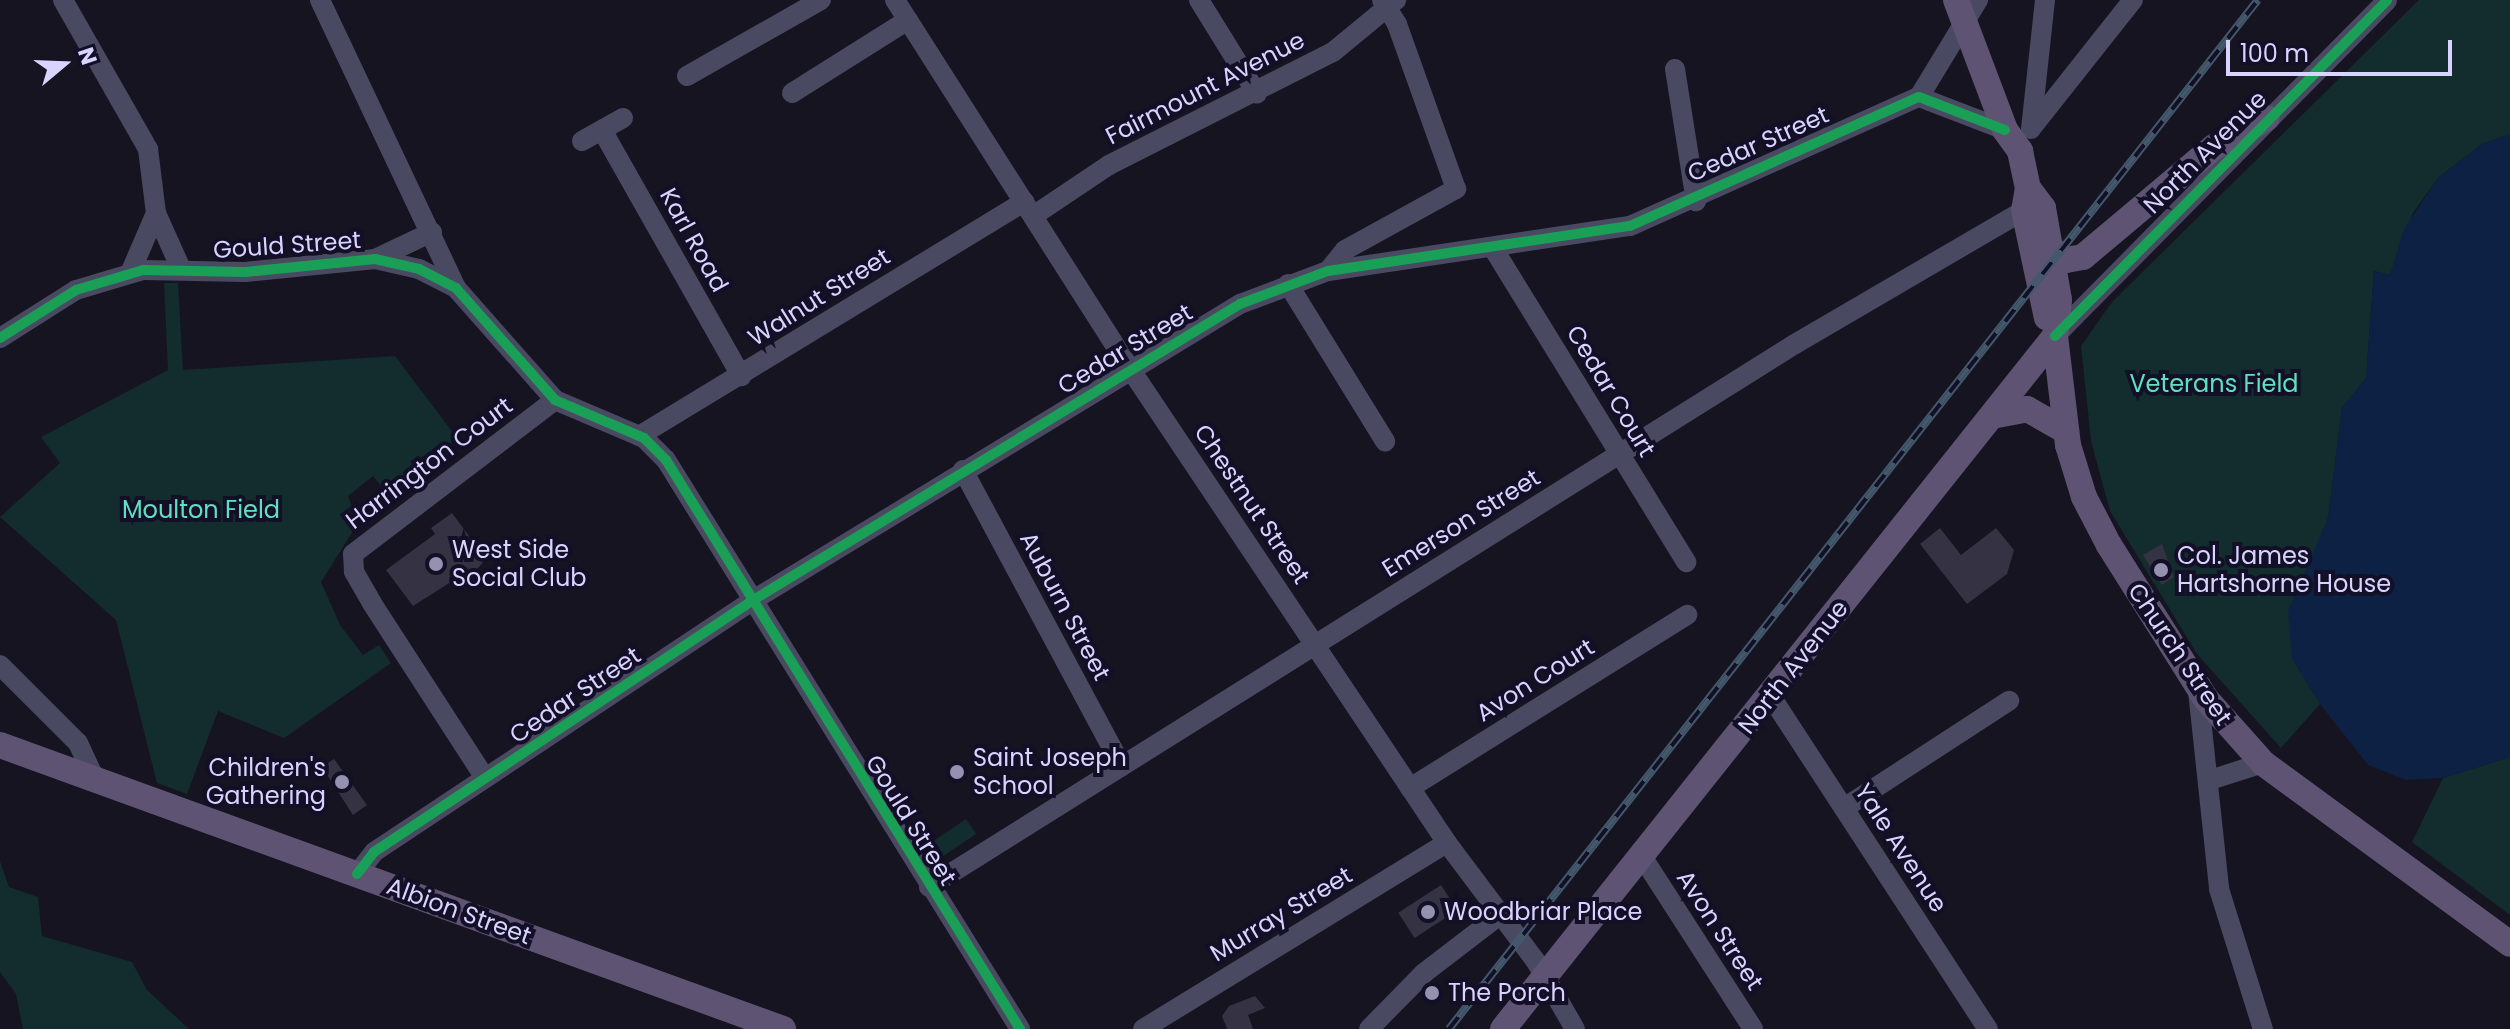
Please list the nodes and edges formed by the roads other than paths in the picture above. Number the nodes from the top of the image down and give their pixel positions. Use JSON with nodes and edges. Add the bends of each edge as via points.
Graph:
{"nodes":[{"id":1,"x":63,"y":0,"type":"edge"},
{"id":2,"x":320,"y":0,"type":"edge"},
{"id":3,"x":821,"y":0,"type":"edge"},
{"id":4,"x":895,"y":0,"type":"edge"},
{"id":5,"x":1199,"y":0,"type":"edge"},
{"id":6,"x":2045,"y":0,"type":"edge"},
{"id":7,"x":2133,"y":0,"type":"edge"},
{"id":8,"x":2387,"y":0,"type":"edge"},
{"id":9,"x":1388,"y":3,"type":"edge"},
{"id":10,"x":1967,"y":8,"type":"edge"},
{"id":11,"x":908,"y":20,"type":"junction"},
{"id":12,"x":1675,"y":69,"type":"dead end"},
{"id":13,"x":687,"y":76,"type":"dead end"},
{"id":14,"x":792,"y":93,"type":"dead end"},
{"id":15,"x":1257,"y":94,"type":"junction"},
{"id":16,"x":1919,"y":97,"type":"junction"},
{"id":17,"x":623,"y":118,"type":"dead end"},
{"id":18,"x":2267,"y":118,"type":"junction"},
{"id":19,"x":2033,"y":126,"type":"junction"},
{"id":20,"x":602,"y":130,"type":"junction"},
{"id":21,"x":2012,"y":140,"type":"junction"},
{"id":22,"x":582,"y":141,"type":"dead end"},
{"id":23,"x":2026,"y":199,"type":"junction"},
{"id":24,"x":1696,"y":201,"type":"junction"},
{"id":25,"x":1029,"y":209,"type":"junction"},
{"id":26,"x":156,"y":213,"type":"junction"},
{"id":27,"x":432,"y":232,"type":"junction"},
{"id":28,"x":1493,"y":248,"type":"junction"},
{"id":29,"x":2050,"y":248,"type":"junction"},
{"id":30,"x":375,"y":259,"type":"junction"},
{"id":31,"x":181,"y":269,"type":"junction"},
{"id":32,"x":131,"y":271,"type":"junction"},
{"id":33,"x":1328,"y":271,"type":"junction"},
{"id":34,"x":1288,"y":284,"type":"junction"},
{"id":35,"x":456,"y":288,"type":"junction"},
{"id":36,"x":2,"y":332,"type":"edge"},
{"id":37,"x":2055,"y":336,"type":"junction"},
{"id":38,"x":1131,"y":370,"type":"junction"},
{"id":39,"x":741,"y":376,"type":"junction"},
{"id":40,"x":555,"y":400,"type":"junction"},
{"id":41,"x":1992,"y":416,"type":"junction"},
{"id":42,"x":2066,"y":431,"type":"junction"},
{"id":43,"x":639,"y":436,"type":"junction"},
{"id":44,"x":1385,"y":441,"type":"dead end"},
{"id":45,"x":1618,"y":454,"type":"junction"},
{"id":46,"x":963,"y":470,"type":"junction"},
{"id":47,"x":1686,"y":562,"type":"dead end"},
{"id":48,"x":750,"y":602,"type":"junction"},
{"id":49,"x":1687,"y":615,"type":"dead end"},
{"id":50,"x":1315,"y":645,"type":"junction"},
{"id":51,"x":0,"y":665,"type":"edge"},
{"id":52,"x":2197,"y":687,"type":"junction"},
{"id":53,"x":1770,"y":695,"type":"junction"},
{"id":54,"x":2009,"y":701,"type":"dead end"},
{"id":55,"x":0,"y":745,"type":"edge"},
{"id":56,"x":2263,"y":763,"type":"junction"},
{"id":57,"x":1122,"y":766,"type":"junction"},
{"id":58,"x":94,"y":777,"type":"junction"},
{"id":59,"x":485,"y":778,"type":"junction"},
{"id":60,"x":2210,"y":780,"type":"junction"},
{"id":61,"x":1410,"y":788,"type":"junction"},
{"id":62,"x":1844,"y":808,"type":"junction"},
{"id":63,"x":1447,"y":843,"type":"junction"},
{"id":64,"x":1643,"y":858,"type":"junction"},
{"id":65,"x":357,"y":874,"type":"junction"},
{"id":66,"x":929,"y":887,"type":"junction"},
{"id":67,"x":1501,"y":914,"type":"junction"},
{"id":68,"x":2510,"y":944,"type":"edge"},
{"id":69,"x":1545,"y":980,"type":"junction"},
{"id":70,"x":783,"y":1029,"type":"edge"},
{"id":71,"x":1020,"y":1029,"type":"edge"},
{"id":72,"x":1143,"y":1029,"type":"edge"},
{"id":73,"x":1369,"y":1029,"type":"edge"},
{"id":74,"x":1503,"y":1029,"type":"edge"},
{"id":75,"x":1575,"y":1029,"type":"edge"},
{"id":76,"x":1753,"y":1029,"type":"edge"},
{"id":77,"x":1988,"y":1029,"type":"edge"},
{"id":78,"x":2263,"y":1029,"type":"edge"}],
"edges":[{"from":1,"to":26,"type":"street","via":[[148,149]]},
{"from":2,"to":27,"type":"street"},
{"from":3,"to":13,"type":"street"},
{"from":4,"to":11,"type":"street","name":"Chestnut Street"},
{"from":5,"to":15,"type":"street"},
{"from":6,"to":19,"type":"street"},
{"from":7,"to":19,"type":"street"},
{"from":8,"to":18,"type":"street","name":"North Avenue"},
{"from":9,"to":15,"type":"street","name":"Fairmount Avenue","via":[[1333,52]]},
{"from":9,"to":33,"type":"street","via":[[1456,189],[1345,250]]},
{"from":10,"to":16,"type":"street"},
{"from":10,"to":21,"type":"main road"},
{"from":11,"to":14,"type":"street"},
{"from":11,"to":25,"type":"street","name":"Chestnut Street"},
{"from":12,"to":24,"type":"street"},
{"from":15,"to":25,"type":"street","name":"Fairmount Avenue"},
{"from":16,"to":21,"type":"street"},
{"from":16,"to":24,"type":"street","name":"Cedar Street"},
{"from":17,"to":20,"type":"street"},
{"from":18,"to":29,"type":"main road","via":[[2214,147],[2083,257],[2066,260]]},
{"from":18,"to":37,"type":"street","name":"North Avenue"},
{"from":19,"to":21,"type":"street"},
{"from":20,"to":22,"type":"street"},
{"from":20,"to":39,"type":"street","name":"Karl Road"},
{"from":21,"to":23,"type":"main road"},
{"from":23,"to":29,"type":"main road","via":[[2043,208]]},
{"from":23,"to":37,"type":"main road","via":[[2043,310]]},
{"from":23,"to":45,"type":"street","name":"Emerson Street"},
{"from":24,"to":28,"type":"street","name":"Cedar Street","via":[[1630,226]]},
{"from":25,"to":38,"type":"street","name":"Chestnut Street"},
{"from":25,"to":39,"type":"street","name":"Walnut Street"},
{"from":26,"to":31,"type":"street"},
{"from":26,"to":32,"type":"street"},
{"from":27,"to":30,"type":"street"},
{"from":27,"to":35,"type":"street"},
{"from":28,"to":33,"type":"street","name":"Cedar Street"},
{"from":28,"to":45,"type":"street","name":"Cedar Court"},
{"from":29,"to":37,"type":"main road","via":[[2059,300]]},
{"from":30,"to":31,"type":"street","name":"Gould Street","via":[[255,271]]},
{"from":30,"to":35,"type":"street","name":"Gould Street","via":[[419,269]]},
{"from":31,"to":32,"type":"street","name":"Gould Street"},
{"from":32,"to":36,"type":"street","name":"Gould Street","via":[[76,290]]},
{"from":33,"to":34,"type":"street","name":"Cedar Street"},
{"from":34,"to":38,"type":"street","name":"Cedar Street","via":[[1227,310]]},
{"from":34,"to":44,"type":"street"},
{"from":35,"to":40,"type":"street","name":"Gould Street"},
{"from":37,"to":41,"type":"main road","name":"North Avenue"},
{"from":37,"to":42,"type":"main road","name":"Church Street"},
{"from":38,"to":46,"type":"street","name":"Cedar Street"},
{"from":38,"to":50,"type":"street","name":"Chestnut Street"},
{"from":39,"to":43,"type":"street","name":"Walnut Street"},
{"from":40,"to":43,"type":"street","name":"Gould Street"},
{"from":40,"to":59,"type":"street","name":"Harrington Court","via":[[353,554],[354,572],[366,593]]},
{"from":41,"to":42,"type":"main road","via":[[2027,409]]},
{"from":41,"to":53,"type":"main road","name":"North Avenue"},
{"from":42,"to":52,"type":"main road","name":"Church Street","via":[[2090,509]]},
{"from":43,"to":48,"type":"street","name":"Gould Street","via":[[678,478]]},
{"from":45,"to":47,"type":"street","name":"Cedar Court"},
{"from":45,"to":50,"type":"street","name":"Emerson Street"},
{"from":46,"to":48,"type":"street","name":"Cedar Street"},
{"from":46,"to":57,"type":"street","name":"Auburn Street"},
{"from":48,"to":59,"type":"street","name":"Cedar Street"},
{"from":48,"to":66,"type":"street","name":"Gould Street"},
{"from":49,"to":61,"type":"street","name":"Avon Court"},
{"from":50,"to":57,"type":"street","name":"Emerson Street"},
{"from":50,"to":61,"type":"street","name":"Chestnut Street"},
{"from":51,"to":58,"type":"street","via":[[76,740]]},
{"from":52,"to":56,"type":"main road","name":"Church Street"},
{"from":52,"to":60,"type":"street"},
{"from":53,"to":62,"type":"street","name":"Yale Avenue"},
{"from":53,"to":64,"type":"main road","name":"North Avenue"},
{"from":54,"to":62,"type":"street"},
{"from":55,"to":58,"type":"main road","name":"Albion Street"},
{"from":56,"to":60,"type":"street"},
{"from":56,"to":68,"type":"main road","name":"Church Street"},
{"from":57,"to":66,"type":"street","name":"Emerson Street"},
{"from":58,"to":65,"type":"main road","name":"Albion Street"},
{"from":59,"to":65,"type":"street","name":"Cedar Street","via":[[374,852]]},
{"from":60,"to":78,"type":"street","via":[[2222,903]]},
{"from":61,"to":63,"type":"street","name":"Chestnut Street"},
{"from":62,"to":77,"type":"street","name":"Yale Avenue"},
{"from":63,"to":67,"type":"street","name":"Chestnut Street"},
{"from":63,"to":72,"type":"street","name":"Murray Street"},
{"from":64,"to":69,"type":"main road","name":"North Avenue"},
{"from":64,"to":76,"type":"street","name":"Avon Street"},
{"from":65,"to":70,"type":"main road","name":"Albion Street"},
{"from":66,"to":71,"type":"street","name":"Gould Street"},
{"from":67,"to":69,"type":"street","name":"Chestnut Street"},
{"from":67,"to":73,"type":"street","via":[[1424,973]]},
{"from":69,"to":74,"type":"main road","name":"North Avenue"},
{"from":69,"to":75,"type":"street","name":"Chestnut Street"}]}
